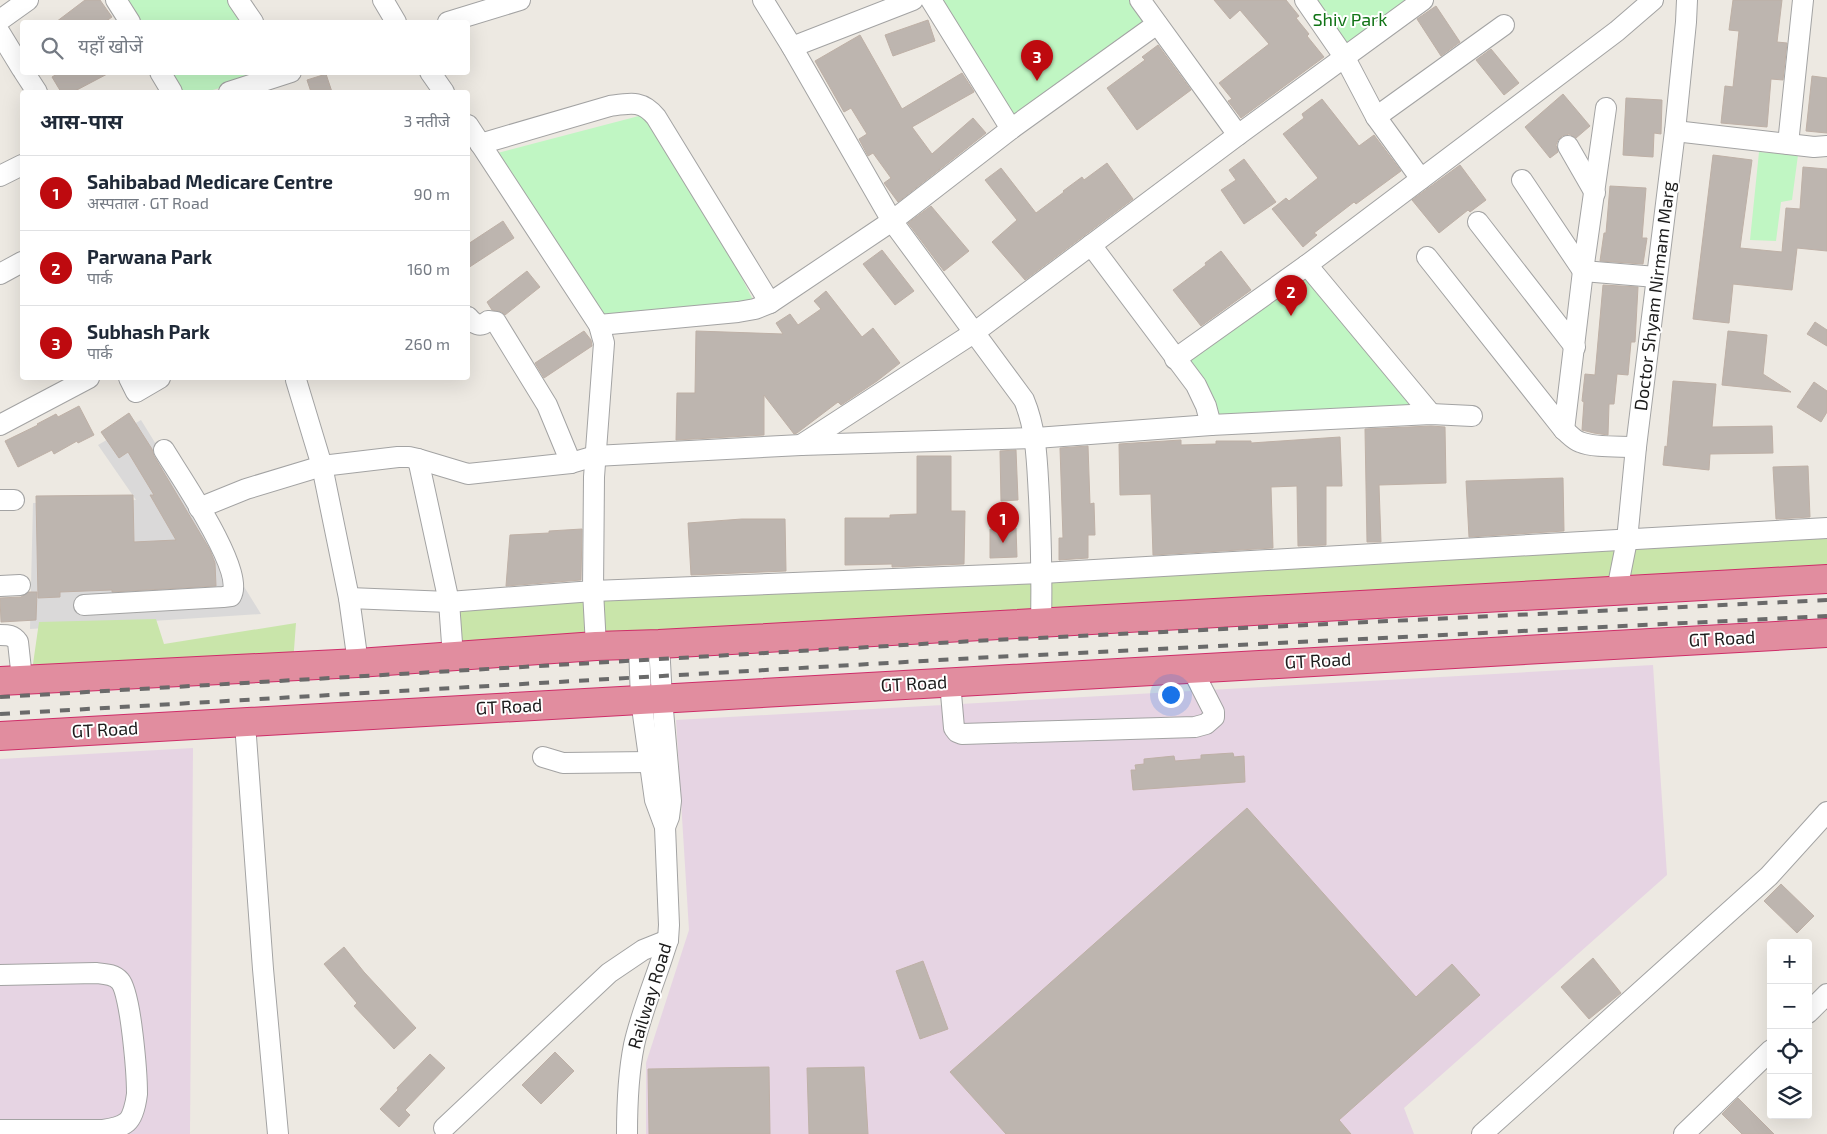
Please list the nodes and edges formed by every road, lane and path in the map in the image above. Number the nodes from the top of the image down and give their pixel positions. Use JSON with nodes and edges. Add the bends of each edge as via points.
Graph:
{"nodes":[{"id":1,"x":28,"y":0,"type":"edge"},
{"id":2,"x":116,"y":0,"type":"edge"},
{"id":3,"x":238,"y":0,"type":"edge"},
{"id":4,"x":383,"y":0,"type":"edge"},
{"id":5,"x":520,"y":0,"type":"edge"},
{"id":6,"x":763,"y":0,"type":"edge"},
{"id":7,"x":913,"y":0,"type":"edge"},
{"id":8,"x":931,"y":0,"type":"edge"},
{"id":9,"x":1140,"y":0,"type":"edge"},
{"id":10,"x":1305,"y":0,"type":"edge"},
{"id":11,"x":1423,"y":0,"type":"edge"},
{"id":12,"x":1653,"y":0,"type":"edge"},
{"id":13,"x":1687,"y":0,"type":"edge"},
{"id":14,"x":1803,"y":0,"type":"edge"},
{"id":15,"x":0,"y":20,"type":"edge"},
{"id":16,"x":129,"y":20,"type":"edge"},
{"id":17,"x":252,"y":20,"type":"edge"},
{"id":18,"x":395,"y":20,"type":"edge"},
{"id":19,"x":455,"y":20,"type":"edge"},
{"id":20,"x":1157,"y":24,"type":"junction"},
{"id":21,"x":1504,"y":25,"type":"dead end"},
{"id":22,"x":0,"y":33,"type":"edge"},
{"id":23,"x":792,"y":47,"type":"junction"},
{"id":24,"x":1345,"y":58,"type":"junction"},
{"id":25,"x":20,"y":65,"type":"edge"},
{"id":26,"x":26,"y":75,"type":"edge"},
{"id":27,"x":162,"y":75,"type":"edge"},
{"id":28,"x":282,"y":75,"type":"edge"},
{"id":29,"x":432,"y":75,"type":"edge"},
{"id":30,"x":36,"y":90,"type":"edge"},
{"id":31,"x":171,"y":90,"type":"edge"},
{"id":32,"x":235,"y":90,"type":"edge"},
{"id":33,"x":443,"y":90,"type":"edge"},
{"id":34,"x":1606,"y":108,"type":"dead end"},
{"id":35,"x":1376,"y":117,"type":"junction"},
{"id":36,"x":470,"y":128,"type":"edge"},
{"id":37,"x":1011,"y":130,"type":"junction"},
{"id":38,"x":1675,"y":131,"type":"junction"},
{"id":39,"x":1238,"y":135,"type":"junction"},
{"id":40,"x":480,"y":144,"type":"junction"},
{"id":41,"x":1788,"y":144,"type":"junction"},
{"id":42,"x":1568,"y":146,"type":"dead end"},
{"id":43,"x":1827,"y":146,"type":"edge"},
{"id":44,"x":20,"y":166,"type":"edge"},
{"id":45,"x":0,"y":176,"type":"edge"},
{"id":46,"x":1421,"y":178,"type":"junction"},
{"id":47,"x":1522,"y":180,"type":"dead end"},
{"id":48,"x":1595,"y":193,"type":"junction"},
{"id":49,"x":892,"y":221,"type":"junction"},
{"id":50,"x":1478,"y":222,"type":"dead end"},
{"id":51,"x":1092,"y":245,"type":"junction"},
{"id":52,"x":1427,"y":258,"type":"dead end"},
{"id":53,"x":1307,"y":265,"type":"junction"},
{"id":54,"x":20,"y":266,"type":"edge"},
{"id":55,"x":1583,"y":271,"type":"junction"},
{"id":56,"x":0,"y":274,"type":"edge"},
{"id":57,"x":1656,"y":277,"type":"junction"},
{"id":58,"x":770,"y":303,"type":"junction"},
{"id":59,"x":470,"y":319,"type":"edge"},
{"id":60,"x":599,"y":324,"type":"junction"},
{"id":61,"x":975,"y":332,"type":"junction"},
{"id":62,"x":1575,"y":348,"type":"junction"},
{"id":63,"x":1175,"y":358,"type":"junction"},
{"id":64,"x":83,"y":380,"type":"edge"},
{"id":65,"x":130,"y":380,"type":"edge"},
{"id":66,"x":157,"y":380,"type":"edge"},
{"id":67,"x":296,"y":380,"type":"dead end"},
{"id":68,"x":1431,"y":414,"type":"junction"},
{"id":69,"x":1472,"y":416,"type":"dead end"},
{"id":70,"x":0,"y":425,"type":"edge"},
{"id":71,"x":1211,"y":425,"type":"junction"},
{"id":72,"x":1564,"y":430,"type":"junction"},
{"id":73,"x":1036,"y":438,"type":"junction"},
{"id":74,"x":801,"y":445,"type":"junction"},
{"id":75,"x":1636,"y":447,"type":"junction"},
{"id":76,"x":164,"y":450,"type":"dead end"},
{"id":77,"x":595,"y":456,"type":"junction"},
{"id":78,"x":418,"y":459,"type":"junction"},
{"id":79,"x":571,"y":463,"type":"junction"},
{"id":80,"x":322,"y":466,"type":"junction"},
{"id":81,"x":199,"y":508,"type":"junction"},
{"id":82,"x":1827,"y":528,"type":"edge"},
{"id":83,"x":1627,"y":540,"type":"junction"},
{"id":84,"x":1042,"y":573,"type":"junction"},
{"id":85,"x":1827,"y":579,"type":"edge"},
{"id":86,"x":20,"y":585,"type":"dead end"},
{"id":87,"x":0,"y":586,"type":"edge"},
{"id":88,"x":1617,"y":590,"type":"junction"},
{"id":89,"x":594,"y":591,"type":"junction"},
{"id":90,"x":349,"y":598,"type":"junction"},
{"id":91,"x":449,"y":602,"type":"junction"},
{"id":92,"x":84,"y":605,"type":"dead end"},
{"id":93,"x":1041,"y":623,"type":"junction"},
{"id":94,"x":1827,"y":633,"type":"edge"},
{"id":95,"x":0,"y":635,"type":"edge"},
{"id":96,"x":649,"y":645,"type":"junction"},
{"id":97,"x":596,"y":646,"type":"junction"},
{"id":98,"x":452,"y":656,"type":"junction"},
{"id":99,"x":358,"y":663,"type":"junction"},
{"id":100,"x":1192,"y":669,"type":"junction"},
{"id":101,"x":11,"y":680,"type":"edge"},
{"id":102,"x":950,"y":682,"type":"junction"},
{"id":103,"x":651,"y":700,"type":"junction"},
{"id":104,"x":245,"y":722,"type":"junction"},
{"id":105,"x":0,"y":736,"type":"edge"},
{"id":106,"x":543,"y":757,"type":"dead end"},
{"id":107,"x":650,"y":762,"type":"junction"},
{"id":108,"x":1827,"y":812,"type":"edge"},
{"id":109,"x":665,"y":827,"type":"junction"},
{"id":110,"x":668,"y":940,"type":"junction"},
{"id":111,"x":0,"y":975,"type":"edge"},
{"id":112,"x":1827,"y":994,"type":"edge"},
{"id":113,"x":1812,"y":1009,"type":"edge"},
{"id":114,"x":1767,"y":1054,"type":"edge"},
{"id":115,"x":444,"y":1128,"type":"dead end"},
{"id":116,"x":0,"y":1130,"type":"edge"},
{"id":117,"x":278,"y":1134,"type":"edge"},
{"id":118,"x":628,"y":1134,"type":"edge"},
{"id":119,"x":1482,"y":1134,"type":"edge"},
{"id":120,"x":1684,"y":1134,"type":"edge"}],
"edges":[{"from":1,"to":15,"type":"street"},
{"from":2,"to":16,"type":"street"},
{"from":3,"to":17,"type":"street"},
{"from":4,"to":18,"type":"street"},
{"from":5,"to":19,"type":"street"},
{"from":6,"to":23,"type":"street"},
{"from":7,"to":23,"type":"street"},
{"from":8,"to":37,"type":"street"},
{"from":9,"to":20,"type":"street"},
{"from":10,"to":24,"type":"street"},
{"from":11,"to":24,"type":"street"},
{"from":12,"to":46,"type":"street","via":[[1617,31]]},
{"from":13,"to":38,"type":"street","name":"Doctor Shyam Nirmam Marg"},
{"from":14,"to":41,"type":"street"},
{"from":20,"to":37,"type":"street"},
{"from":20,"to":39,"type":"street"},
{"from":21,"to":35,"type":"street"},
{"from":22,"to":25,"type":"street"},
{"from":23,"to":49,"type":"street"},
{"from":24,"to":35,"type":"street"},
{"from":24,"to":39,"type":"street"},
{"from":26,"to":30,"type":"street"},
{"from":27,"to":31,"type":"street"},
{"from":28,"to":32,"type":"street"},
{"from":29,"to":33,"type":"street"},
{"from":34,"to":48,"type":"street"},
{"from":35,"to":46,"type":"street"},
{"from":36,"to":40,"type":"street"},
{"from":37,"to":49,"type":"street"},
{"from":38,"to":41,"type":"street"},
{"from":38,"to":57,"type":"street","name":"Doctor Shyam Nirmam Marg"},
{"from":39,"to":51,"type":"street"},
{"from":40,"to":58,"type":"street","via":[[610,106],[640,104],[649,108]]},
{"from":40,"to":60,"type":"street"},
{"from":41,"to":43,"type":"street"},
{"from":42,"to":48,"type":"street"},
{"from":44,"to":45,"type":"street"},
{"from":46,"to":53,"type":"street"},
{"from":47,"to":55,"type":"street"},
{"from":48,"to":55,"type":"street"},
{"from":49,"to":58,"type":"street"},
{"from":49,"to":61,"type":"street"},
{"from":50,"to":62,"type":"street"},
{"from":51,"to":61,"type":"street"},
{"from":51,"to":63,"type":"street"},
{"from":52,"to":72,"type":"street"},
{"from":53,"to":63,"type":"street"},
{"from":53,"to":68,"type":"street"},
{"from":54,"to":56,"type":"street"},
{"from":55,"to":57,"type":"street"},
{"from":55,"to":62,"type":"street"},
{"from":57,"to":75,"type":"street","name":"Doctor Shyam Nirmam Marg"},
{"from":58,"to":60,"type":"street","via":[[738,312]]},
{"from":59,"to":79,"type":"street","via":[[481,325],[488,320],[496,322],[547,405]]},
{"from":60,"to":77,"type":"street","via":[[604,343]]},
{"from":61,"to":73,"type":"street","via":[[1024,400]]},
{"from":61,"to":74,"type":"street"},
{"from":62,"to":72,"type":"street"},
{"from":63,"to":71,"type":"street","via":[[1196,386]]},
{"from":64,"to":70,"type":"street"},
{"from":65,"to":66,"type":"street","via":[[136,392]]},
{"from":67,"to":80,"type":"street"},
{"from":68,"to":69,"type":"street"},
{"from":68,"to":71,"type":"street"},
{"from":71,"to":73,"type":"street"},
{"from":72,"to":75,"type":"street","via":[[1585,444]]},
{"from":73,"to":74,"type":"street"},
{"from":73,"to":84,"type":"street"},
{"from":74,"to":77,"type":"street"},
{"from":75,"to":83,"type":"street","name":"Doctor Shyam Nirmam Marg"},
{"from":76,"to":81,"type":"street"},
{"from":77,"to":79,"type":"street"},
{"from":77,"to":89,"type":"street"},
{"from":78,"to":79,"type":"street","via":[[468,474]]},
{"from":78,"to":80,"type":"street","via":[[398,457]]},
{"from":78,"to":91,"type":"street"},
{"from":80,"to":81,"type":"street","via":[[246,489]]},
{"from":80,"to":90,"type":"street"},
{"from":81,"to":92,"type":"street","via":[[221,544],[234,583],[231,596]]},
{"from":82,"to":83,"type":"street"},
{"from":83,"to":84,"type":"street"},
{"from":83,"to":88,"type":"street","name":"Doctor Shyam Nirmam Marg"},
{"from":84,"to":89,"type":"street"},
{"from":84,"to":93,"type":"street"},
{"from":85,"to":88,"type":"highway"},
{"from":86,"to":87,"type":"street"},
{"from":88,"to":93,"type":"highway"},
{"from":89,"to":91,"type":"street"},
{"from":89,"to":97,"type":"street"},
{"from":90,"to":91,"type":"street"},
{"from":90,"to":99,"type":"street"},
{"from":91,"to":98,"type":"street"},
{"from":93,"to":96,"type":"highway"},
{"from":94,"to":100,"type":"highway","name":"GT Road"},
{"from":95,"to":101,"type":"street","via":[[10,635],[18,642]]},
{"from":96,"to":97,"type":"highway"},
{"from":96,"to":103,"type":"street","name":"Railway Road"},
{"from":97,"to":98,"type":"highway"},
{"from":98,"to":99,"type":"highway"},
{"from":99,"to":101,"type":"highway"},
{"from":100,"to":102,"type":"highway","name":"GT Road"},
{"from":100,"to":102,"type":"street","via":[[1214,712],[1214,717],[1206,724],[1195,727],[962,734],[954,728]]},
{"from":102,"to":103,"type":"highway","name":"GT Road"},
{"from":103,"to":104,"type":"highway","name":"GT Road"},
{"from":103,"to":107,"type":"street","name":"Railway Road"},
{"from":103,"to":109,"type":"street","name":"Railway Road","via":[[671,801]]},
{"from":104,"to":105,"type":"highway","name":"GT Road"},
{"from":104,"to":117,"type":"street"},
{"from":106,"to":107,"type":"street","via":[[563,764]]},
{"from":107,"to":109,"type":"street","name":"Railway Road","via":[[656,800]]},
{"from":108,"to":119,"type":"street","via":[[1769,876]]},
{"from":109,"to":110,"type":"street","name":"Railway Road"},
{"from":110,"to":115,"type":"street","via":[[643,950],[609,973]]},
{"from":110,"to":118,"type":"street","name":"Railway Road","via":[[634,1043],[627,1104]]},
{"from":111,"to":116,"type":"street","via":[[96,973],[110,974],[121,981],[132,1024],[137,1095],[128,1122],[116,1128]]},
{"from":112,"to":113,"type":"street"},
{"from":114,"to":120,"type":"street"}]}
